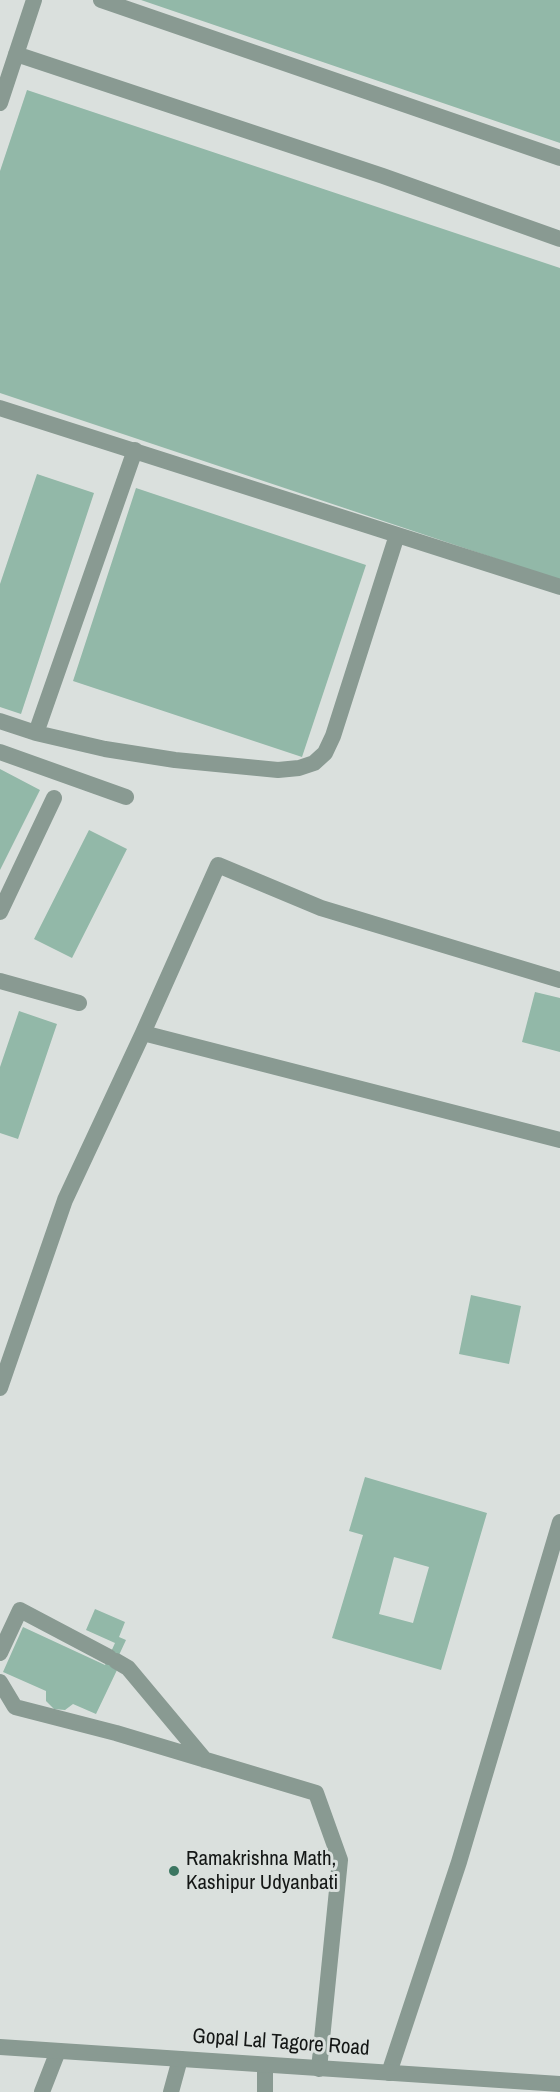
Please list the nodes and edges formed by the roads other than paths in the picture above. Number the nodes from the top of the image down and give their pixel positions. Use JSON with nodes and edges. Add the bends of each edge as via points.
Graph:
{"nodes":[{"id":1,"x":34,"y":0,"type":"edge"},
{"id":2,"x":101,"y":0,"type":"edge"},
{"id":3,"x":16,"y":54,"type":"junction"},
{"id":4,"x":0,"y":103,"type":"edge"},
{"id":5,"x":560,"y":158,"type":"edge"},
{"id":6,"x":560,"y":239,"type":"edge"},
{"id":7,"x":0,"y":408,"type":"edge"},
{"id":8,"x":135,"y":450,"type":"junction"},
{"id":9,"x":397,"y":535,"type":"junction"},
{"id":10,"x":560,"y":587,"type":"edge"},
{"id":11,"x":0,"y":721,"type":"edge"},
{"id":12,"x":36,"y":733,"type":"junction"},
{"id":13,"x":0,"y":752,"type":"edge"},
{"id":14,"x":126,"y":797,"type":"dead end"},
{"id":15,"x":54,"y":798,"type":"dead end"},
{"id":16,"x":0,"y":912,"type":"edge"},
{"id":17,"x":560,"y":980,"type":"edge"},
{"id":18,"x":0,"y":981,"type":"edge"},
{"id":19,"x":79,"y":1003,"type":"dead end"},
{"id":20,"x":143,"y":1033,"type":"junction"},
{"id":21,"x":560,"y":1140,"type":"edge"},
{"id":22,"x":0,"y":1388,"type":"edge"},
{"id":23,"x":560,"y":1522,"type":"edge"},
{"id":24,"x":0,"y":1653,"type":"edge"},
{"id":25,"x":0,"y":1682,"type":"edge"},
{"id":26,"x":205,"y":1761,"type":"junction"},
{"id":27,"x":0,"y":2047,"type":"edge"},
{"id":28,"x":58,"y":2051,"type":"junction"},
{"id":29,"x":180,"y":2059,"type":"junction"},
{"id":30,"x":265,"y":2065,"type":"junction"},
{"id":31,"x":319,"y":2069,"type":"junction"},
{"id":32,"x":389,"y":2073,"type":"junction"},
{"id":33,"x":560,"y":2084,"type":"edge"},
{"id":34,"x":42,"y":2092,"type":"edge"},
{"id":35,"x":171,"y":2092,"type":"edge"},
{"id":36,"x":265,"y":2092,"type":"edge"}],
"edges":[{"from":1,"to":3,"type":"street"},
{"from":2,"to":5,"type":"street"},
{"from":3,"to":4,"type":"street"},
{"from":3,"to":6,"type":"street"},
{"from":7,"to":8,"type":"street"},
{"from":8,"to":9,"type":"street"},
{"from":8,"to":12,"type":"street"},
{"from":9,"to":10,"type":"street"},
{"from":9,"to":12,"type":"street","via":[[333,736],[325,753],[314,763],[278,770],[175,760]]},
{"from":11,"to":12,"type":"street"},
{"from":13,"to":14,"type":"street"},
{"from":15,"to":16,"type":"street"},
{"from":17,"to":20,"type":"street","via":[[321,908],[218,865]]},
{"from":18,"to":19,"type":"street"},
{"from":20,"to":21,"type":"street"},
{"from":20,"to":22,"type":"street","via":[[65,1200]]},
{"from":23,"to":32,"type":"street","via":[[459,1862]]},
{"from":24,"to":26,"type":"street","via":[[20,1610],[128,1668]]},
{"from":25,"to":26,"type":"street","via":[[15,1707]]},
{"from":26,"to":31,"type":"street","via":[[316,1793],[340,1860]]},
{"from":27,"to":28,"type":"street","name":"Gopal Lal Tagore Road"},
{"from":28,"to":29,"type":"street","name":"Gopal Lal Tagore Road"},
{"from":28,"to":34,"type":"street"},
{"from":29,"to":30,"type":"street","name":"Gopal Lal Tagore Road"},
{"from":29,"to":35,"type":"street"},
{"from":30,"to":31,"type":"street","name":"Gopal Lal Tagore Road"},
{"from":30,"to":36,"type":"street"},
{"from":31,"to":32,"type":"street","name":"Gopal Lal Tagore Road"},
{"from":32,"to":33,"type":"street","name":"Gopal Lal Tagore Road"}]}
